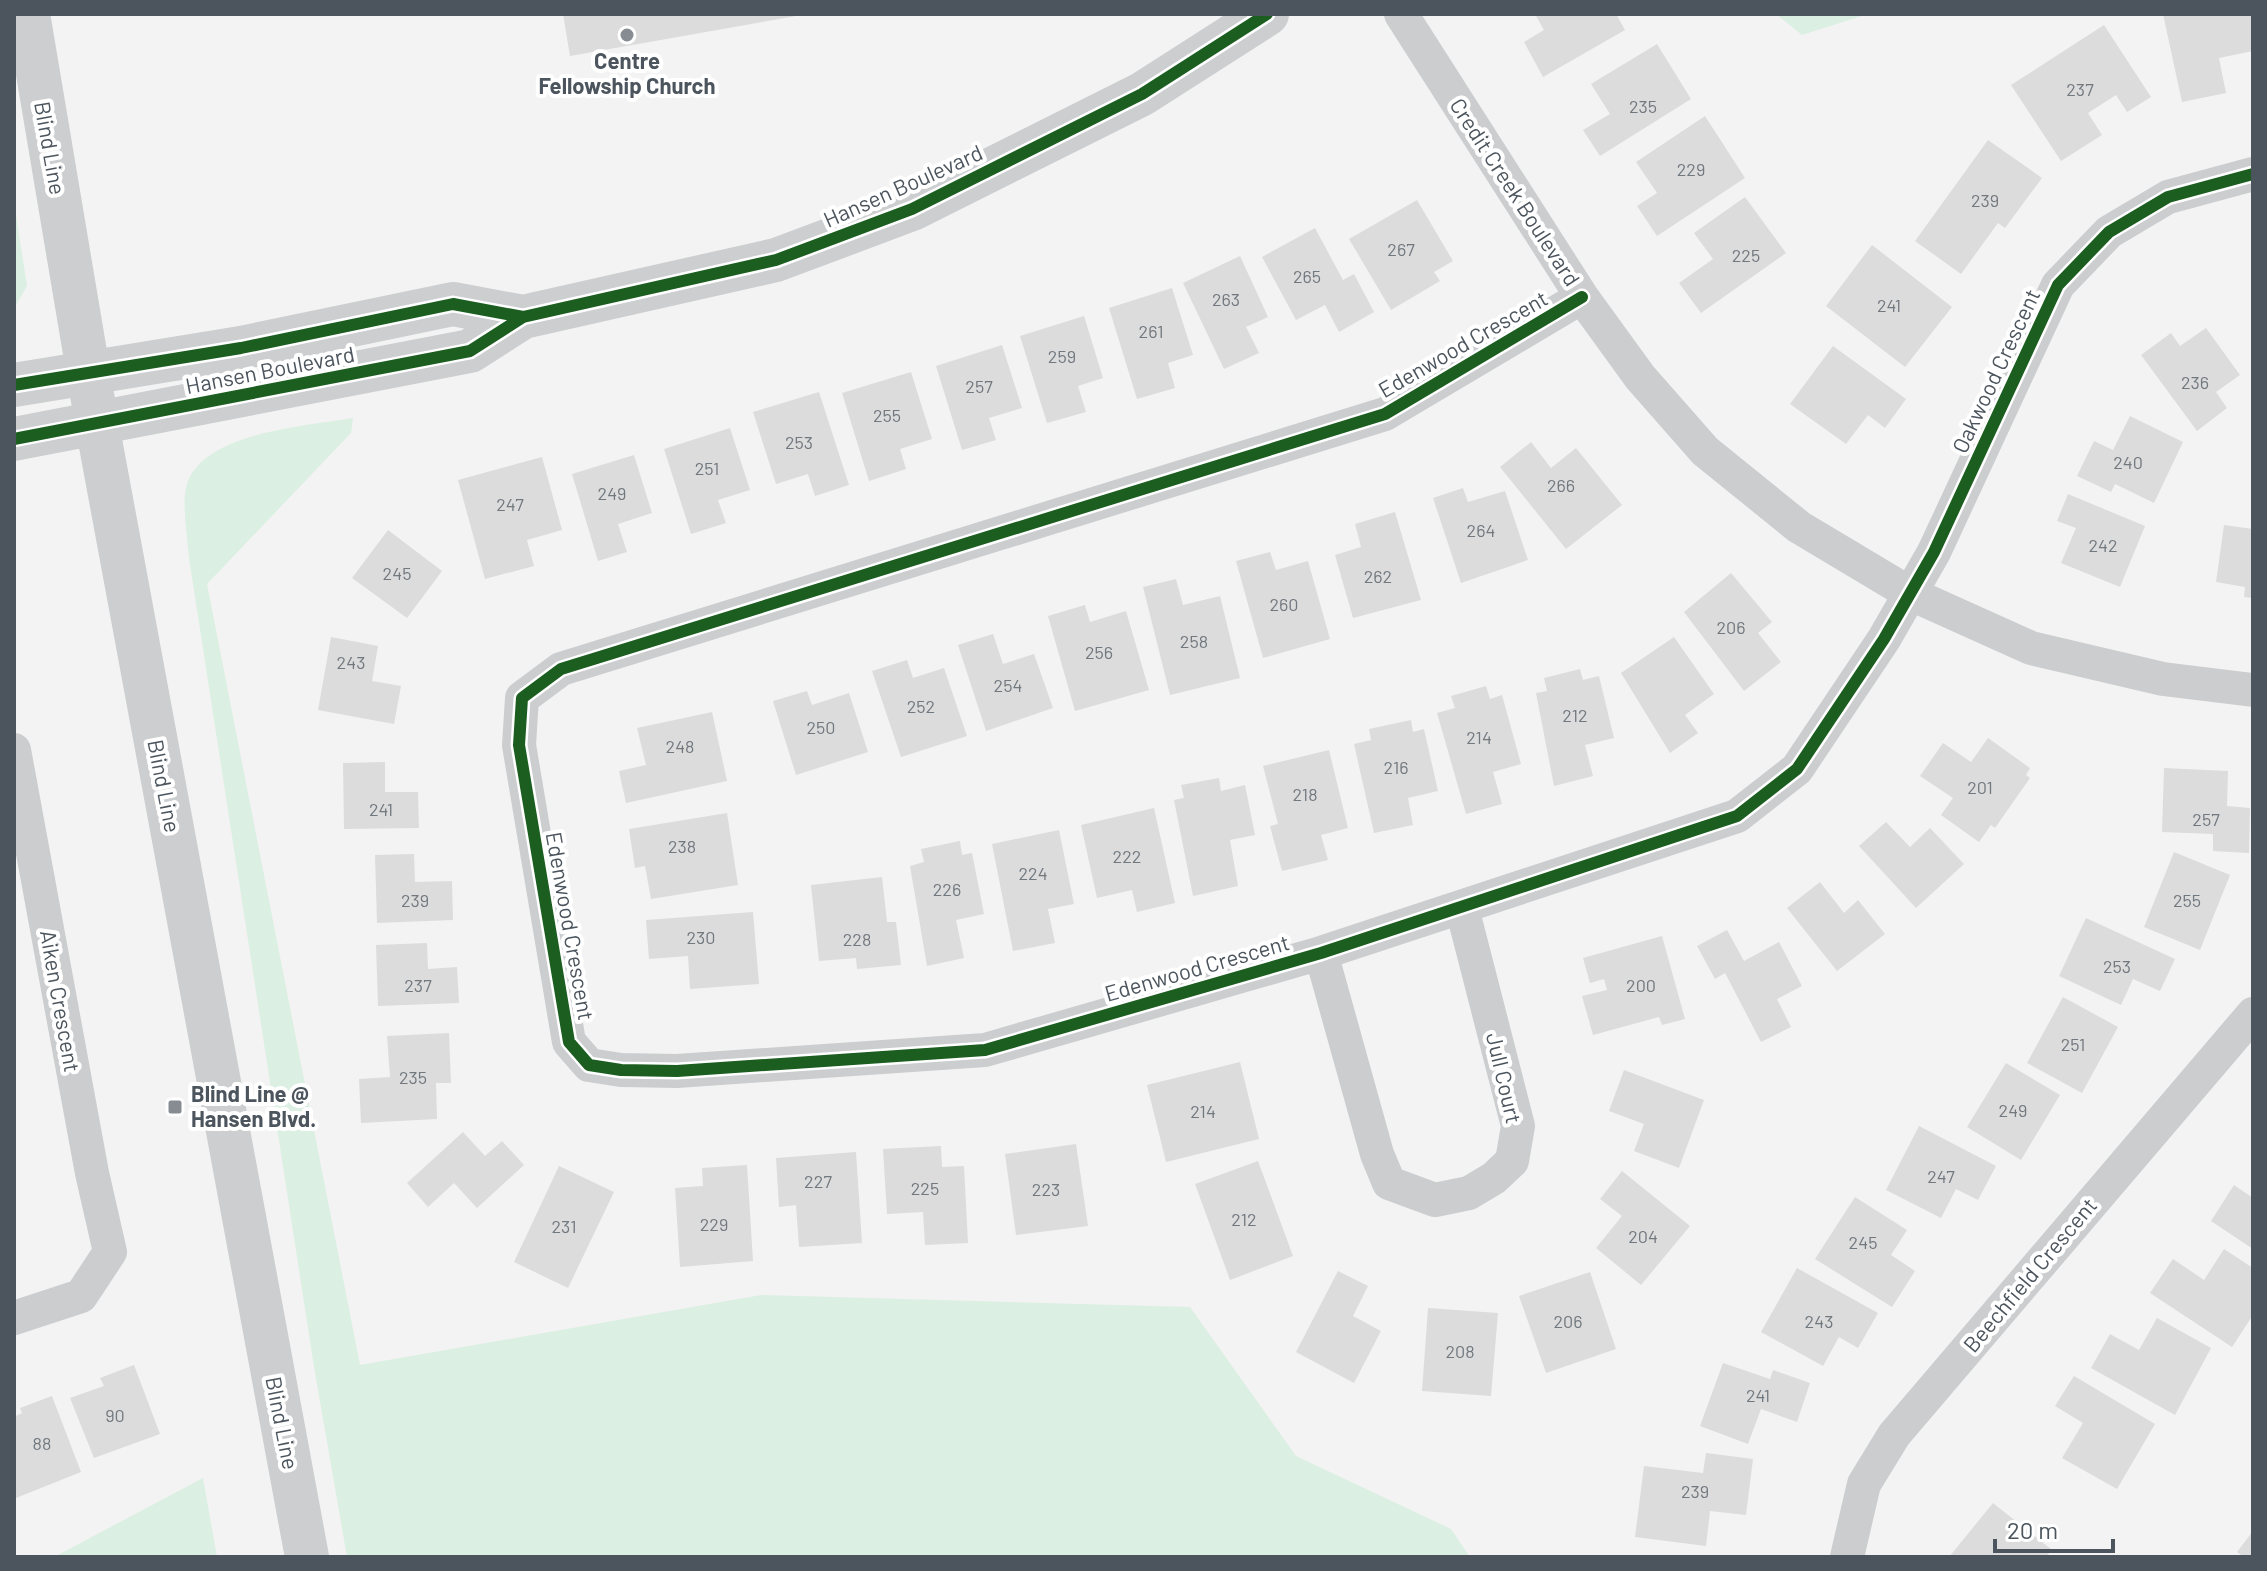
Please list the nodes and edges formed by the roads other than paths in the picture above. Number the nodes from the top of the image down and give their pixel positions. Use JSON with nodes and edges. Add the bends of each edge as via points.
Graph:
{"nodes":[{"id":1,"x":28,"y":14,"type":"edge"},
{"id":2,"x":1267,"y":14,"type":"edge"},
{"id":3,"x":1401,"y":14,"type":"edge"},
{"id":4,"x":2253,"y":174,"type":"edge"},
{"id":5,"x":1582,"y":297,"type":"junction"},
{"id":6,"x":523,"y":317,"type":"junction"},
{"id":7,"x":88,"y":373,"type":"junction"},
{"id":8,"x":14,"y":385,"type":"edge"},
{"id":9,"x":97,"y":424,"type":"junction"},
{"id":10,"x":14,"y":439,"type":"edge"},
{"id":11,"x":1911,"y":594,"type":"junction"},
{"id":12,"x":2253,"y":690,"type":"edge"},
{"id":13,"x":14,"y":750,"type":"edge"},
{"id":14,"x":1462,"y":908,"type":"junction"},
{"id":15,"x":1321,"y":953,"type":"junction"},
{"id":16,"x":2253,"y":1014,"type":"edge"},
{"id":17,"x":14,"y":1318,"type":"edge"},
{"id":18,"x":307,"y":1557,"type":"edge"},
{"id":19,"x":1847,"y":1557,"type":"edge"}],
"edges":[{"from":1,"to":7,"type":"street","name":"Blind Line"},
{"from":2,"to":6,"type":"street","name":"Hansen Boulevard","via":[[1142,94],[912,209],[776,260]]},
{"from":3,"to":5,"type":"street","name":"Credit Creek Boulevard"},
{"from":4,"to":11,"type":"street","name":"Oakwood Crescent","via":[[2168,197],[2109,232],[2058,285]]},
{"from":5,"to":11,"type":"street","name":"Credit Creek Boulevard","via":[[1640,377],[1705,451],[1799,527]]},
{"from":5,"to":15,"type":"street","name":"Edenwood Crescent","via":[[1385,414],[561,669],[522,698],[519,745],[569,1042],[589,1065],[677,1071],[985,1050]]},
{"from":6,"to":7,"type":"street","name":"Hansen Boulevard","via":[[453,304]]},
{"from":6,"to":9,"type":"street","name":"Hansen Boulevard","via":[[470,351]]},
{"from":7,"to":8,"type":"street","name":"Hansen Boulevard"},
{"from":7,"to":9,"type":"street","name":"Blind Line"},
{"from":9,"to":10,"type":"street","name":"Hansen Boulevard"},
{"from":9,"to":18,"type":"street","name":"Blind Line"},
{"from":11,"to":12,"type":"street","name":"Credit Creek Boulevard","via":[[2031,648],[2163,679]]},
{"from":11,"to":14,"type":"street","name":"Edenwood Crescent","via":[[1797,769],[1737,816]]},
{"from":13,"to":17,"type":"street","name":"Aiken Crescent","via":[[110,1252],[81,1296]]},
{"from":14,"to":15,"type":"street","name":"Edenwood Crescent"},
{"from":14,"to":15,"type":"street","name":"Jull Court","via":[[1518,1126],[1512,1161],[1469,1193],[1435,1200],[1389,1183]]},
{"from":16,"to":19,"type":"street","name":"Beechfield Crescent","via":[[1894,1435],[1864,1484]]}]}
